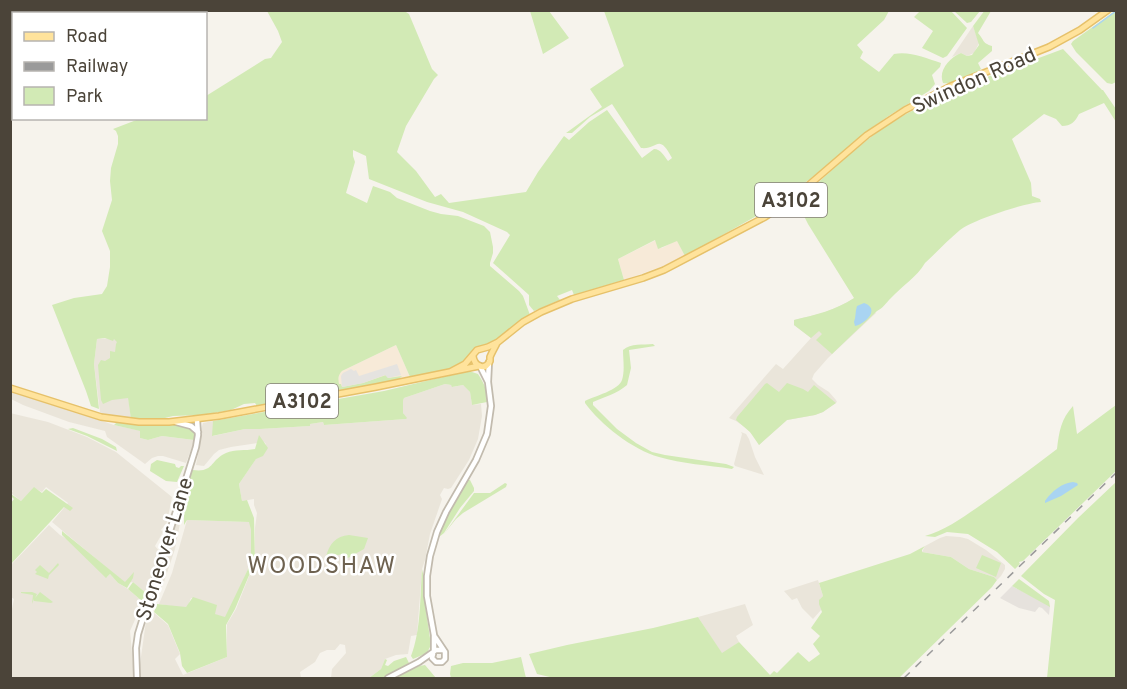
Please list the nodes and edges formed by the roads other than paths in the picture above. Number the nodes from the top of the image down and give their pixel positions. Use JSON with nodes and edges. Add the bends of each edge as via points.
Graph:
{"nodes":[{"id":1,"x":1108,"y":10,"type":"edge"},
{"id":2,"x":498,"y":342,"type":"junction"},
{"id":3,"x":482,"y":349,"type":"junction"},
{"id":4,"x":473,"y":356,"type":"junction"},
{"id":5,"x":490,"y":359,"type":"junction"},
{"id":6,"x":479,"y":366,"type":"junction"},
{"id":7,"x":450,"y":372,"type":"junction"},
{"id":8,"x":488,"y":382,"type":"junction"},
{"id":9,"x":10,"y":388,"type":"edge"},
{"id":10,"x":197,"y":420,"type":"junction"},
{"id":11,"x":174,"y":422,"type":"junction"},
{"id":12,"x":198,"y":432,"type":"junction"},
{"id":13,"x":434,"y":635,"type":"junction"},
{"id":14,"x":442,"y":650,"type":"junction"},
{"id":15,"x":434,"y":652,"type":"junction"},
{"id":16,"x":434,"y":661,"type":"junction"},
{"id":17,"x":419,"y":662,"type":"junction"},
{"id":18,"x":137,"y":678,"type":"edge"},
{"id":19,"x":388,"y":678,"type":"edge"}],
"edges":[{"from":1,"to":2,"type":"main road","name":"Swindon Road","number":"A3102","via":[[1049,47],[951,86],[904,110],[855,145],[791,200],[755,222],[664,270],[546,309]]},
{"from":2,"to":3,"type":"main road","name":"Swindon Road","number":"A3102"},
{"from":2,"to":5,"type":"main road","name":"Swindon Road","number":"A3102"},
{"from":3,"to":4,"type":"main road"},
{"from":3,"to":5,"type":"main road"},
{"from":4,"to":6,"type":"main road"},
{"from":4,"to":7,"type":"main road","number":"A3102"},
{"from":5,"to":6,"type":"main road"},
{"from":5,"to":8,"type":"street"},
{"from":6,"to":7,"type":"main road","number":"A3102"},
{"from":6,"to":8,"type":"street"},
{"from":7,"to":10,"type":"main road","number":"A3102"},
{"from":8,"to":13,"type":"street","via":[[487,434],[446,512],[430,556],[427,596]]},
{"from":9,"to":11,"type":"main road","number":"A3102","via":[[101,417]]},
{"from":10,"to":11,"type":"main road","number":"A3102"},
{"from":10,"to":12,"type":"street","name":"Stoneover Lane"},
{"from":11,"to":12,"type":"street"},
{"from":12,"to":18,"type":"street","name":"Stoneover Lane","via":[[141,622]]},
{"from":13,"to":14,"type":"street"},
{"from":13,"to":15,"type":"street"},
{"from":14,"to":15,"type":"street"},
{"from":14,"to":16,"type":"street","via":[[446,654],[444,660]]},
{"from":15,"to":16,"type":"street"},
{"from":15,"to":17,"type":"street"},
{"from":16,"to":17,"type":"street"},
{"from":17,"to":19,"type":"street"}]}
